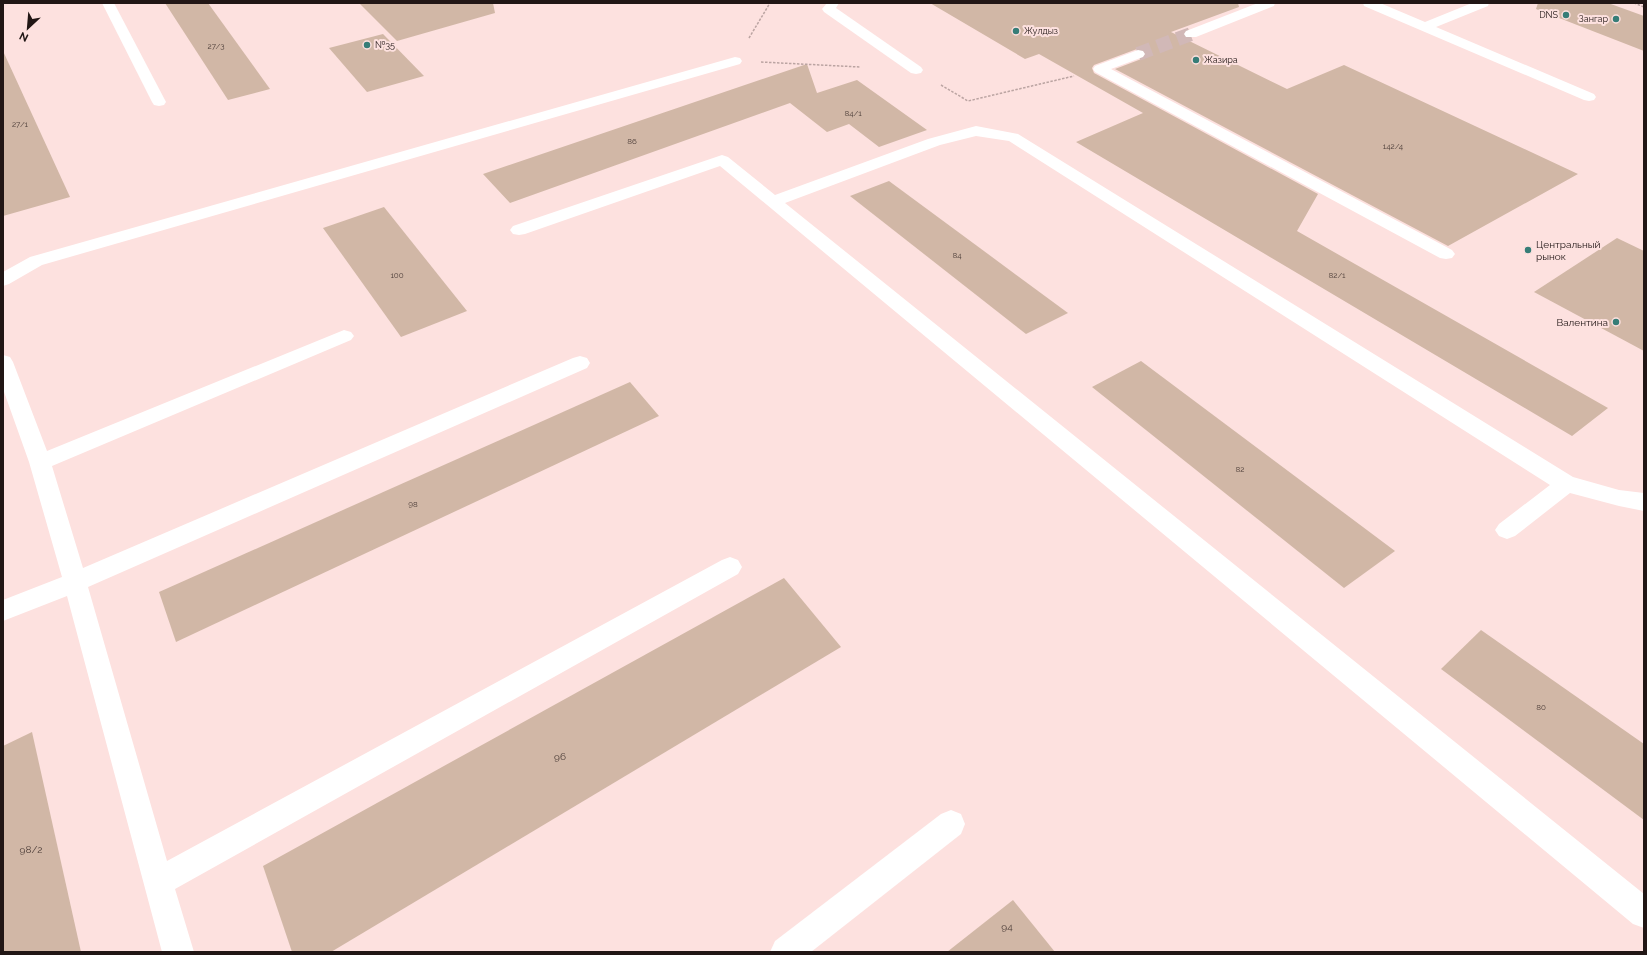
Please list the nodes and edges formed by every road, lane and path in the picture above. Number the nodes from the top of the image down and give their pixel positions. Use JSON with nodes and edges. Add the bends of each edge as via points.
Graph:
{"nodes":[{"id":1,"x":108,"y":3,"type":"edge"},
{"id":2,"x":770,"y":3,"type":"edge"},
{"id":3,"x":833,"y":3,"type":"edge"},
{"id":4,"x":1269,"y":3,"type":"edge"},
{"id":5,"x":1369,"y":3,"type":"edge"},
{"id":6,"x":1483,"y":3,"type":"edge"},
{"id":7,"x":1634,"y":3,"type":"edge"},
{"id":8,"x":1644,"y":7,"type":"edge"},
{"id":9,"x":1424,"y":27,"type":"junction"},
{"id":10,"x":1191,"y":34,"type":"tunnel mouth"},
{"id":11,"x":1138,"y":54,"type":"tunnel mouth"},
{"id":12,"x":735,"y":61,"type":"joint"},
{"id":13,"x":916,"y":70,"type":"dead end"},
{"id":14,"x":1589,"y":97,"type":"dead end"},
{"id":15,"x":159,"y":102,"type":"dead end"},
{"id":16,"x":773,"y":202,"type":"junction"},
{"id":17,"x":519,"y":230,"type":"dead end"},
{"id":18,"x":1446,"y":254,"type":"dead end"},
{"id":19,"x":3,"y":280,"type":"edge"},
{"id":20,"x":344,"y":336,"type":"dead end"},
{"id":21,"x":3,"y":362,"type":"edge"},
{"id":22,"x":580,"y":363,"type":"dead end"},
{"id":23,"x":40,"y":462,"type":"junction"},
{"id":24,"x":1566,"y":484,"type":"junction"},
{"id":25,"x":1644,"y":502,"type":"edge"},
{"id":26,"x":1507,"y":530,"type":"dead end"},
{"id":27,"x":730,"y":567,"type":"dead end"},
{"id":28,"x":75,"y":582,"type":"junction"},
{"id":29,"x":3,"y":611,"type":"edge"},
{"id":30,"x":952,"y":824,"type":"dead end"},
{"id":31,"x":159,"y":882,"type":"junction"},
{"id":32,"x":1644,"y":912,"type":"edge"},
{"id":33,"x":178,"y":952,"type":"edge"},
{"id":34,"x":786,"y":952,"type":"edge"}],
"edges":[{"from":1,"to":15,"type":"street"},
{"from":2,"to":12,"type":"path"},
{"from":3,"to":13,"type":"street","via":[[829,9]]},
{"from":4,"to":10,"type":"street"},
{"from":5,"to":9,"type":"street"},
{"from":6,"to":9,"type":"street"},
{"from":7,"to":8,"type":"path"},
{"from":9,"to":14,"type":"street"},
{"from":11,"to":18,"type":"street","via":[[1100,70]]},
{"from":12,"to":19,"type":"street","via":[[36,261]]},
{"from":16,"to":17,"type":"street","via":[[722,160]]},
{"from":16,"to":24,"type":"street","via":[[934,142],[976,131],[1013,137]]},
{"from":16,"to":32,"type":"street"},
{"from":20,"to":23,"type":"street"},
{"from":21,"to":23,"type":"street"},
{"from":22,"to":28,"type":"street"},
{"from":23,"to":28,"type":"street"},
{"from":24,"to":25,"type":"street"},
{"from":24,"to":26,"type":"street"},
{"from":27,"to":31,"type":"street"},
{"from":28,"to":29,"type":"street"},
{"from":28,"to":31,"type":"street"},
{"from":30,"to":34,"type":"street"},
{"from":31,"to":33,"type":"street"}]}
